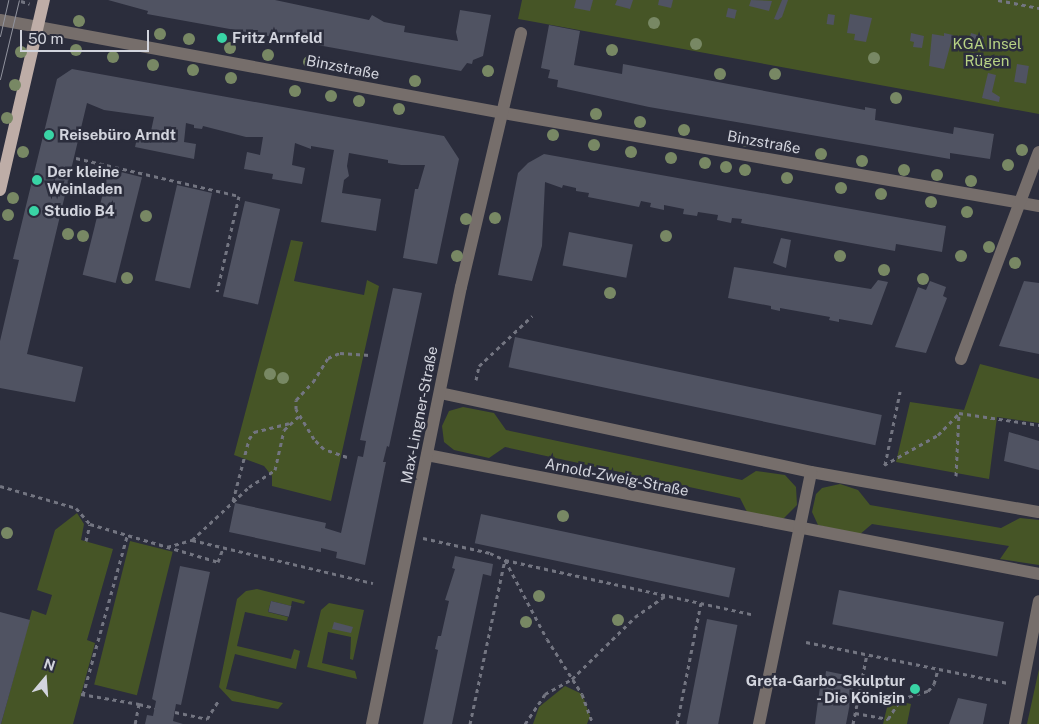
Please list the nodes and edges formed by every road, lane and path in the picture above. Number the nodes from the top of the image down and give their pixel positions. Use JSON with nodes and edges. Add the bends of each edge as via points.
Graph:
{"nodes":[{"id":1,"x":44,"y":0,"type":"edge"},
{"id":2,"x":998,"y":0,"type":"edge"},
{"id":3,"x":1039,"y":8,"type":"edge"},
{"id":4,"x":0,"y":20,"type":"edge"},
{"id":5,"x":38,"y":27,"type":"junction"},
{"id":6,"x":521,"y":33,"type":"dead end"},
{"id":7,"x":503,"y":113,"type":"junction"},
{"id":8,"x":1039,"y":152,"type":"edge"},
{"id":9,"x":76,"y":158,"type":"dead end"},
{"id":10,"x":0,"y":190,"type":"edge"},
{"id":11,"x":1020,"y":203,"type":"junction"},
{"id":12,"x":1039,"y":206,"type":"edge"},
{"id":13,"x":217,"y":292,"type":"dead end"},
{"id":14,"x":532,"y":316,"type":"dead end"},
{"id":15,"x":370,"y":355,"type":"dead end"},
{"id":16,"x":961,"y":359,"type":"dead end"},
{"id":17,"x":476,"y":380,"type":"dead end"},
{"id":18,"x":900,"y":392,"type":"dead end"},
{"id":19,"x":440,"y":393,"type":"junction"},
{"id":20,"x":959,"y":413,"type":"junction"},
{"id":21,"x":299,"y":416,"type":"junction"},
{"id":22,"x":290,"y":423,"type":"junction"},
{"id":23,"x":1039,"y":425,"type":"edge"},
{"id":24,"x":428,"y":455,"type":"junction"},
{"id":25,"x":347,"y":457,"type":"dead end"},
{"id":26,"x":812,"y":472,"type":"junction"},
{"id":27,"x":956,"y":476,"type":"dead end"},
{"id":28,"x":0,"y":486,"type":"edge"},
{"id":29,"x":233,"y":502,"type":"junction"},
{"id":30,"x":1039,"y":512,"type":"edge"},
{"id":31,"x":90,"y":524,"type":"junction"},
{"id":32,"x":800,"y":530,"type":"junction"},
{"id":33,"x":410,"y":535,"type":"junction"},
{"id":34,"x":127,"y":536,"type":"junction"},
{"id":35,"x":192,"y":540,"type":"junction"},
{"id":36,"x":86,"y":541,"type":"dead end"},
{"id":37,"x":166,"y":547,"type":"junction"},
{"id":38,"x":223,"y":548,"type":"junction"},
{"id":39,"x":506,"y":560,"type":"junction"},
{"id":40,"x":1039,"y":574,"type":"edge"},
{"id":41,"x":373,"y":583,"type":"dead end"},
{"id":42,"x":666,"y":596,"type":"junction"},
{"id":43,"x":1039,"y":601,"type":"edge"},
{"id":44,"x":701,"y":603,"type":"junction"},
{"id":45,"x":752,"y":614,"type":"dead end"},
{"id":46,"x":806,"y":642,"type":"dead end"},
{"id":47,"x":867,"y":654,"type":"junction"},
{"id":48,"x":938,"y":669,"type":"junction"},
{"id":49,"x":572,"y":678,"type":"junction"},
{"id":50,"x":1023,"y":686,"type":"junction"},
{"id":51,"x":219,"y":700,"type":"dead end"},
{"id":52,"x":139,"y":704,"type":"junction"},
{"id":53,"x":154,"y":708,"type":"dead end"},
{"id":54,"x":175,"y":712,"type":"dead end"},
{"id":55,"x":855,"y":713,"type":"junction"},
{"id":56,"x":888,"y":722,"type":"edge"},
{"id":57,"x":135,"y":724,"type":"edge"},
{"id":58,"x":372,"y":724,"type":"edge"},
{"id":59,"x":470,"y":724,"type":"edge"},
{"id":60,"x":525,"y":724,"type":"edge"},
{"id":61,"x":594,"y":724,"type":"edge"},
{"id":62,"x":677,"y":724,"type":"edge"},
{"id":63,"x":759,"y":724,"type":"edge"},
{"id":64,"x":853,"y":724,"type":"edge"},
{"id":65,"x":1015,"y":724,"type":"edge"}],
"edges":[{"from":1,"to":5,"type":"main road"},
{"from":2,"to":3,"type":"path"},
{"from":4,"to":5,"type":"street","name":"Binzstraße"},
{"from":5,"to":7,"type":"street","name":"Binzstraße"},
{"from":5,"to":10,"type":"main road"},
{"from":6,"to":7,"type":"street"},
{"from":7,"to":11,"type":"street","name":"Binzstraße"},
{"from":7,"to":19,"type":"street","name":"Max-Lingner-Straße","via":[[461,287]]},
{"from":8,"to":11,"type":"street"},
{"from":9,"to":13,"type":"path","via":[[239,196]]},
{"from":11,"to":12,"type":"street","name":"Binzstraße"},
{"from":11,"to":16,"type":"street"},
{"from":14,"to":17,"type":"path","via":[[479,366]]},
{"from":15,"to":21,"type":"path","via":[[340,353],[328,358],[314,382],[296,400]]},
{"from":18,"to":20,"type":"path","via":[[884,465],[938,435]]},
{"from":19,"to":24,"type":"street","name":"Max-Lingner-Straße"},
{"from":19,"to":26,"type":"street"},
{"from":20,"to":23,"type":"path"},
{"from":20,"to":27,"type":"path"},
{"from":21,"to":22,"type":"path"},
{"from":21,"to":25,"type":"path","via":[[324,449]]},
{"from":22,"to":29,"type":"path","via":[[284,430],[275,470],[249,486]]},
{"from":22,"to":29,"type":"path","via":[[254,432],[249,439]]},
{"from":24,"to":32,"type":"street","name":"Arnold-Zweig-Straße"},
{"from":24,"to":33,"type":"street","name":"Max-Lingner-Straße"},
{"from":26,"to":30,"type":"street"},
{"from":26,"to":32,"type":"street"},
{"from":28,"to":31,"type":"path","via":[[76,508]]},
{"from":29,"to":35,"type":"path"},
{"from":31,"to":34,"type":"path"},
{"from":31,"to":36,"type":"path"},
{"from":32,"to":40,"type":"street","name":"Arnold-Zweig-Straße"},
{"from":32,"to":63,"type":"street"},
{"from":33,"to":39,"type":"path","via":[[490,553]]},
{"from":33,"to":58,"type":"street","name":"Max-Lingner-Straße"},
{"from":34,"to":37,"type":"path"},
{"from":34,"to":52,"type":"path","via":[[82,694]]},
{"from":35,"to":37,"type":"path"},
{"from":35,"to":38,"type":"path"},
{"from":37,"to":38,"type":"path","via":[[218,562]]},
{"from":38,"to":41,"type":"path"},
{"from":39,"to":42,"type":"path"},
{"from":39,"to":49,"type":"path"},
{"from":39,"to":59,"type":"path"},
{"from":42,"to":44,"type":"path"},
{"from":42,"to":49,"type":"path","via":[[635,618]]},
{"from":43,"to":50,"type":"street"},
{"from":44,"to":45,"type":"path"},
{"from":44,"to":62,"type":"path"},
{"from":46,"to":47,"type":"path"},
{"from":47,"to":48,"type":"path"},
{"from":47,"to":55,"type":"path"},
{"from":48,"to":50,"type":"path"},
{"from":48,"to":56,"type":"path","via":[[928,692],[901,699]]},
{"from":49,"to":60,"type":"path","via":[[546,694]]},
{"from":49,"to":61,"type":"path"},
{"from":50,"to":65,"type":"street"},
{"from":51,"to":54,"type":"path","via":[[207,719]]},
{"from":52,"to":53,"type":"path"},
{"from":52,"to":57,"type":"path"},
{"from":55,"to":56,"type":"path"},
{"from":55,"to":64,"type":"path"}]}
